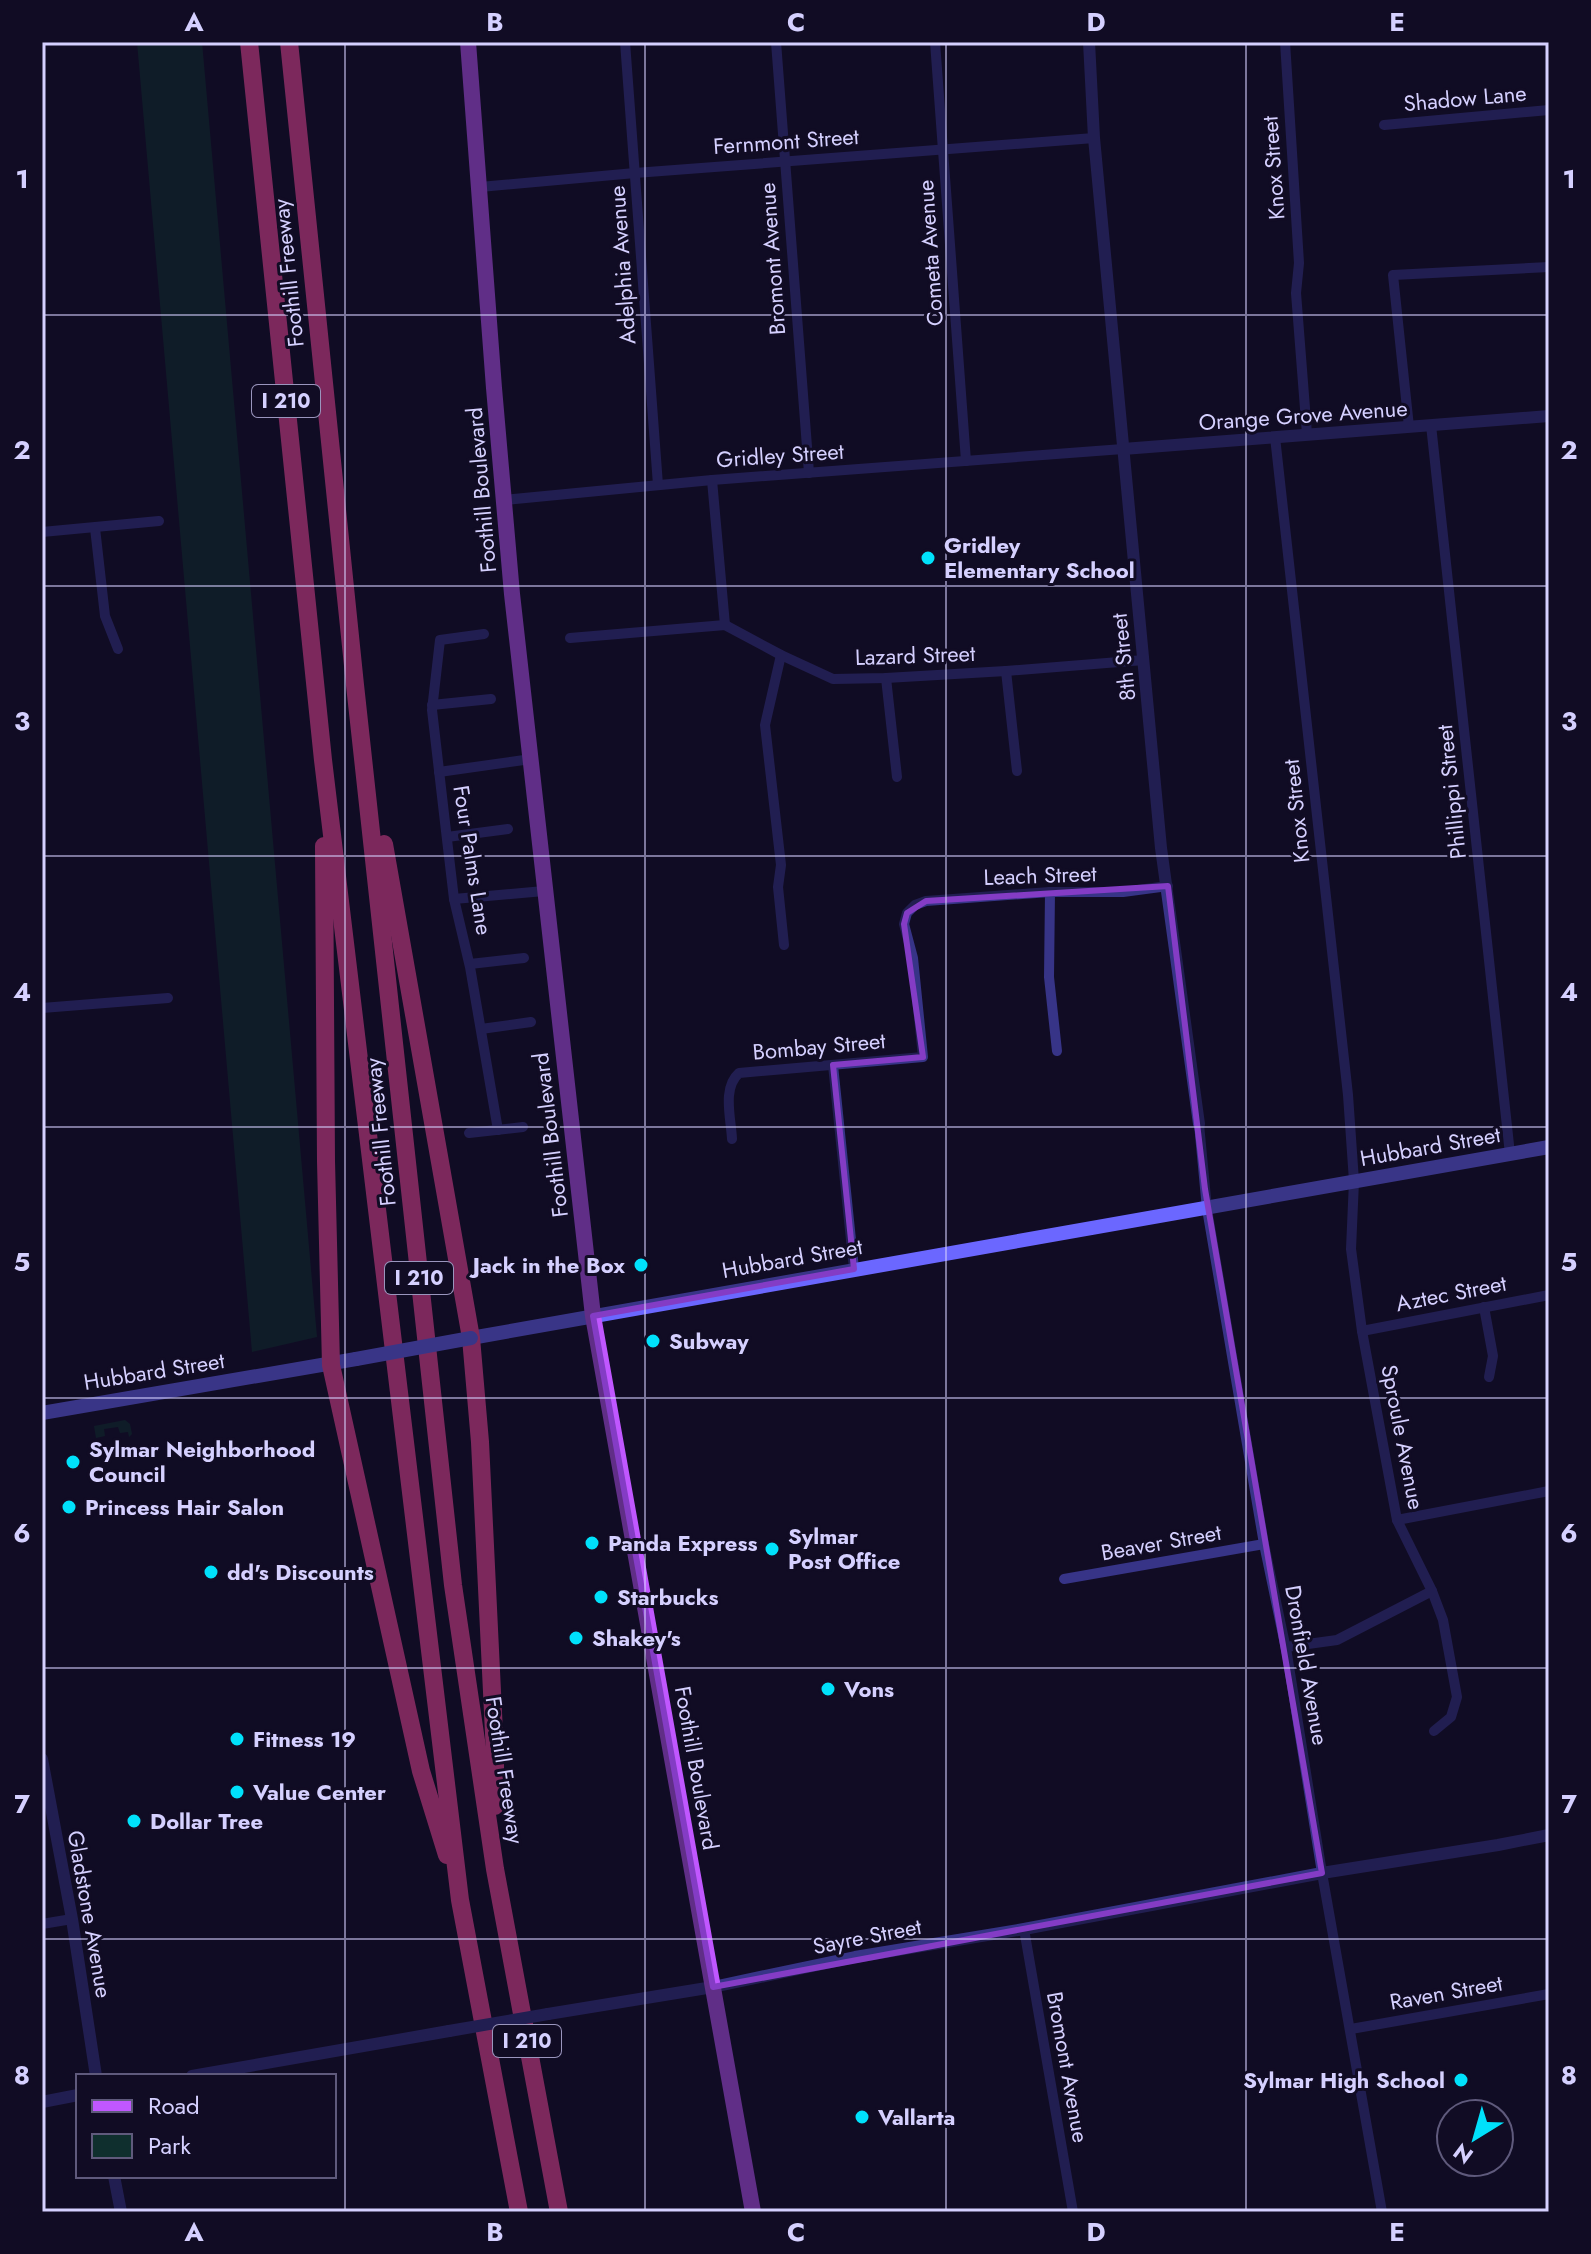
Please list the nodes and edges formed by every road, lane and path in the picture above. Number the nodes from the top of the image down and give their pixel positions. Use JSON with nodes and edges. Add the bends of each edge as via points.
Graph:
{"nodes":[{"id":1,"x":249,"y":42,"type":"edge"},
{"id":2,"x":289,"y":42,"type":"edge"},
{"id":3,"x":468,"y":42,"type":"edge"},
{"id":4,"x":625,"y":42,"type":"edge"},
{"id":5,"x":776,"y":42,"type":"edge"},
{"id":6,"x":935,"y":42,"type":"edge"},
{"id":7,"x":1089,"y":42,"type":"edge"},
{"id":8,"x":1285,"y":42,"type":"edge"},
{"id":9,"x":1549,"y":110,"type":"edge"},
{"id":10,"x":1384,"y":125,"type":"dead end"},
{"id":11,"x":1094,"y":138,"type":"junction"},
{"id":12,"x":942,"y":150,"type":"junction"},
{"id":13,"x":785,"y":161,"type":"junction"},
{"id":14,"x":635,"y":173,"type":"junction"},
{"id":15,"x":480,"y":187,"type":"junction"},
{"id":16,"x":1549,"y":267,"type":"edge"},
{"id":17,"x":1549,"y":416,"type":"edge"},
{"id":18,"x":1431,"y":425,"type":"junction"},
{"id":19,"x":1409,"y":427,"type":"junction"},
{"id":20,"x":1307,"y":434,"type":"junction"},
{"id":21,"x":1275,"y":437,"type":"junction"},
{"id":22,"x":1123,"y":449,"type":"junction"},
{"id":23,"x":1061,"y":453,"type":"joint"},
{"id":24,"x":966,"y":461,"type":"junction"},
{"id":25,"x":809,"y":473,"type":"junction"},
{"id":26,"x":712,"y":480,"type":"junction"},
{"id":27,"x":658,"y":485,"type":"junction"},
{"id":28,"x":504,"y":500,"type":"junction"},
{"id":29,"x":159,"y":521,"type":"dead end"},
{"id":30,"x":95,"y":528,"type":"junction"},
{"id":31,"x":42,"y":532,"type":"edge"},
{"id":32,"x":725,"y":625,"type":"junction"},
{"id":33,"x":484,"y":634,"type":"dead end"},
{"id":34,"x":570,"y":638,"type":"dead end"},
{"id":35,"x":118,"y":649,"type":"dead end"},
{"id":36,"x":781,"y":655,"type":"junction"},
{"id":37,"x":1144,"y":660,"type":"junction"},
{"id":38,"x":1006,"y":671,"type":"junction"},
{"id":39,"x":886,"y":678,"type":"junction"},
{"id":40,"x":355,"y":685,"type":"junction"},
{"id":41,"x":491,"y":699,"type":"dead end"},
{"id":42,"x":432,"y":705,"type":"junction"},
{"id":43,"x":531,"y":759,"type":"junction"},
{"id":44,"x":323,"y":760,"type":"junction"},
{"id":45,"x":1017,"y":771,"type":"dead end"},
{"id":46,"x":439,"y":772,"type":"junction"},
{"id":47,"x":897,"y":777,"type":"dead end"},
{"id":48,"x":508,"y":829,"type":"dead end"},
{"id":49,"x":447,"y":837,"type":"junction"},
{"id":50,"x":1168,"y":886,"type":"junction"},
{"id":51,"x":544,"y":891,"type":"junction"},
{"id":52,"x":1050,"y":892,"type":"junction"},
{"id":53,"x":454,"y":899,"type":"junction"},
{"id":54,"x":784,"y":945,"type":"dead end"},
{"id":55,"x":524,"y":958,"type":"dead end"},
{"id":56,"x":470,"y":964,"type":"junction"},
{"id":57,"x":168,"y":998,"type":"dead end"},
{"id":58,"x":42,"y":1008,"type":"edge"},
{"id":59,"x":531,"y":1022,"type":"dead end"},
{"id":60,"x":481,"y":1029,"type":"junction"},
{"id":61,"x":1057,"y":1051,"type":"dead end"},
{"id":62,"x":923,"y":1057,"type":"joint"},
{"id":63,"x":833,"y":1065,"type":"junction"},
{"id":64,"x":1199,"y":1124,"type":"joint"},
{"id":65,"x":523,"y":1127,"type":"dead end"},
{"id":66,"x":498,"y":1130,"type":"junction"},
{"id":67,"x":469,"y":1133,"type":"dead end"},
{"id":68,"x":732,"y":1139,"type":"dead end"},
{"id":69,"x":1549,"y":1147,"type":"edge"},
{"id":70,"x":1510,"y":1154,"type":"junction"},
{"id":71,"x":1354,"y":1181,"type":"junction"},
{"id":72,"x":1207,"y":1209,"type":"junction"},
{"id":73,"x":854,"y":1269,"type":"junction"},
{"id":74,"x":1549,"y":1295,"type":"edge"},
{"id":75,"x":1484,"y":1307,"type":"junction"},
{"id":76,"x":593,"y":1316,"type":"junction"},
{"id":77,"x":1362,"y":1331,"type":"junction"},
{"id":78,"x":471,"y":1338,"type":"junction"},
{"id":79,"x":331,"y":1365,"type":"junction"},
{"id":80,"x":1489,"y":1377,"type":"dead end"},
{"id":81,"x":42,"y":1413,"type":"edge"},
{"id":82,"x":1549,"y":1491,"type":"edge"},
{"id":83,"x":1397,"y":1520,"type":"junction"},
{"id":84,"x":1264,"y":1544,"type":"junction"},
{"id":85,"x":1064,"y":1579,"type":"dead end"},
{"id":86,"x":1432,"y":1591,"type":"junction"},
{"id":87,"x":1286,"y":1647,"type":"junction"},
{"id":88,"x":1434,"y":1731,"type":"dead end"},
{"id":89,"x":42,"y":1759,"type":"edge"},
{"id":90,"x":1549,"y":1835,"type":"edge"},
{"id":91,"x":495,"y":1869,"type":"junction"},
{"id":92,"x":1322,"y":1873,"type":"junction"},
{"id":93,"x":460,"y":1900,"type":"junction"},
{"id":94,"x":72,"y":1919,"type":"junction"},
{"id":95,"x":42,"y":1924,"type":"edge"},
{"id":96,"x":1024,"y":1929,"type":"junction"},
{"id":97,"x":713,"y":1987,"type":"junction"},
{"id":98,"x":1549,"y":1994,"type":"edge"},
{"id":99,"x":1351,"y":2029,"type":"junction"},
{"id":100,"x":96,"y":2074,"type":"edge"},
{"id":101,"x":203,"y":2074,"type":"edge"},
{"id":102,"x":76,"y":2095,"type":"edge"},
{"id":103,"x":42,"y":2102,"type":"edge"},
{"id":104,"x":114,"y":2178,"type":"edge"},
{"id":105,"x":121,"y":2212,"type":"edge"},
{"id":106,"x":519,"y":2212,"type":"edge"},
{"id":107,"x":559,"y":2212,"type":"edge"},
{"id":108,"x":753,"y":2212,"type":"edge"},
{"id":109,"x":1073,"y":2212,"type":"edge"},
{"id":110,"x":1382,"y":2212,"type":"edge"}],
"edges":[{"from":1,"to":44,"type":"highway","name":"Foothill Freeway","number":"I 210"},
{"from":2,"to":40,"type":"highway","name":"Foothill Freeway","number":"I 210"},
{"from":3,"to":15,"type":"main road","name":"Foothill Boulevard"},
{"from":4,"to":14,"type":"street","name":"Adelphia Avenue"},
{"from":5,"to":13,"type":"street","name":"Bromont Avenue"},
{"from":6,"to":12,"type":"street","name":"Cometa Avenue"},
{"from":7,"to":11,"type":"street","name":"8th Street"},
{"from":8,"to":20,"type":"street","name":"Knox Street"},
{"from":9,"to":10,"type":"street","name":"Shadow Lane"},
{"from":11,"to":12,"type":"street","name":"Fernmont Street"},
{"from":11,"to":22,"type":"street","name":"8th Street"},
{"from":12,"to":13,"type":"street","name":"Fernmont Street"},
{"from":12,"to":24,"type":"street","name":"Cometa Avenue"},
{"from":13,"to":14,"type":"street","name":"Fernmont Street"},
{"from":13,"to":25,"type":"street","name":"Bromont Avenue"},
{"from":14,"to":15,"type":"street","name":"Fernmont Street"},
{"from":14,"to":27,"type":"street","name":"Adelphia Avenue"},
{"from":15,"to":28,"type":"main road","name":"Foothill Boulevard"},
{"from":16,"to":19,"type":"street","via":[[1393,275]]},
{"from":17,"to":18,"type":"street","name":"Orange Grove Avenue"},
{"from":18,"to":19,"type":"street","name":"Orange Grove Avenue"},
{"from":18,"to":70,"type":"street","name":"Phillippi Street"},
{"from":19,"to":20,"type":"street","name":"Orange Grove Avenue"},
{"from":20,"to":21,"type":"street","name":"Orange Grove Avenue"},
{"from":21,"to":22,"type":"street","name":"Orange Grove Avenue"},
{"from":21,"to":71,"type":"street","name":"Knox Street"},
{"from":22,"to":23,"type":"street","name":"Orange Grove Avenue"},
{"from":22,"to":37,"type":"street","name":"8th Street"},
{"from":23,"to":24,"type":"street","name":"Gridley Street"},
{"from":24,"to":25,"type":"street","name":"Gridley Street"},
{"from":25,"to":26,"type":"street","name":"Gridley Street"},
{"from":26,"to":27,"type":"street","name":"Gridley Street"},
{"from":26,"to":32,"type":"street"},
{"from":27,"to":28,"type":"street","name":"Gridley Street"},
{"from":28,"to":43,"type":"main road","name":"Foothill Boulevard"},
{"from":29,"to":30,"type":"street"},
{"from":30,"to":31,"type":"street"},
{"from":30,"to":35,"type":"street","via":[[105,616]]},
{"from":32,"to":34,"type":"street"},
{"from":32,"to":36,"type":"street","name":"Lazard Street"},
{"from":33,"to":42,"type":"street","name":"Four Palms Lane","via":[[440,640]]},
{"from":36,"to":39,"type":"street","name":"Lazard Street","via":[[833,679]]},
{"from":36,"to":54,"type":"street","via":[[765,725]]},
{"from":37,"to":38,"type":"street","name":"Lazard Street"},
{"from":37,"to":50,"type":"street","name":"8th Street"},
{"from":38,"to":39,"type":"street","name":"Lazard Street"},
{"from":38,"to":45,"type":"street"},
{"from":39,"to":47,"type":"street"},
{"from":40,"to":78,"type":"highway"},
{"from":40,"to":91,"type":"highway","name":"Foothill Freeway","number":"I 210","via":[[453,1585]]},
{"from":41,"to":42,"type":"street"},
{"from":42,"to":46,"type":"street","name":"Four Palms Lane"},
{"from":43,"to":46,"type":"street"},
{"from":43,"to":51,"type":"main road","name":"Foothill Boulevard"},
{"from":44,"to":79,"type":"highway"},
{"from":44,"to":93,"type":"highway","name":"Foothill Freeway","number":"I 210"},
{"from":46,"to":49,"type":"street","name":"Four Palms Lane"},
{"from":48,"to":49,"type":"street"},
{"from":49,"to":53,"type":"street","name":"Four Palms Lane"},
{"from":50,"to":52,"type":"street","name":"Leach Street"},
{"from":50,"to":64,"type":"street","name":"8th Street"},
{"from":51,"to":53,"type":"street"},
{"from":51,"to":76,"type":"main road","name":"Foothill Boulevard"},
{"from":52,"to":61,"type":"street","via":[[1049,977]]},
{"from":52,"to":62,"type":"street","name":"Leach Street","via":[[926,901],[907,913],[904,924],[913,958]]},
{"from":53,"to":56,"type":"street","name":"Four Palms Lane"},
{"from":55,"to":56,"type":"street"},
{"from":56,"to":60,"type":"street","name":"Four Palms Lane"},
{"from":57,"to":58,"type":"street"},
{"from":59,"to":60,"type":"street"},
{"from":60,"to":66,"type":"street","name":"Four Palms Lane"},
{"from":62,"to":63,"type":"street","name":"Bombay Street"},
{"from":63,"to":68,"type":"street","name":"Bombay Street","via":[[739,1073],[729,1088]]},
{"from":63,"to":73,"type":"street"},
{"from":64,"to":72,"type":"street","name":"Dronfield Avenue"},
{"from":65,"to":66,"type":"street"},
{"from":66,"to":67,"type":"street"},
{"from":69,"to":70,"type":"main road","name":"Hubbard Street"},
{"from":70,"to":71,"type":"main road","name":"Hubbard Street"},
{"from":71,"to":72,"type":"main road","name":"Hubbard Street"},
{"from":71,"to":77,"type":"street","name":"Sproule Avenue","via":[[1351,1249]]},
{"from":72,"to":73,"type":"main road","name":"Hubbard Street"},
{"from":72,"to":84,"type":"street","name":"Dronfield Avenue"},
{"from":73,"to":76,"type":"main road","name":"Hubbard Street"},
{"from":74,"to":75,"type":"street","name":"Aztec Street"},
{"from":75,"to":77,"type":"street","name":"Aztec Street"},
{"from":75,"to":80,"type":"street","via":[[1493,1356]]},
{"from":76,"to":78,"type":"main road","name":"Hubbard Street"},
{"from":76,"to":97,"type":"main road","name":"Foothill Boulevard"},
{"from":77,"to":83,"type":"street","name":"Sproule Avenue"},
{"from":78,"to":79,"type":"main road","name":"Hubbard Street","bridge":true},
{"from":78,"to":91,"type":"highway","via":[[487,1564]]},
{"from":79,"to":81,"type":"main road","name":"Hubbard Street"},
{"from":79,"to":93,"type":"highway","via":[[421,1771]]},
{"from":82,"to":83,"type":"street"},
{"from":83,"to":86,"type":"street","name":"Sproule Avenue"},
{"from":84,"to":85,"type":"street","name":"Beaver Street"},
{"from":84,"to":87,"type":"street","name":"Dronfield Avenue"},
{"from":86,"to":87,"type":"street","via":[[1337,1640]]},
{"from":86,"to":88,"type":"street","name":"Sproule Avenue","via":[[1443,1620],[1457,1697],[1451,1717]]},
{"from":87,"to":92,"type":"street","name":"Dronfield Avenue"},
{"from":89,"to":94,"type":"street","name":"Gladstone Avenue"},
{"from":90,"to":92,"type":"street","name":"Sayre Street"},
{"from":91,"to":107,"type":"highway","name":"Foothill Freeway","number":"I 210"},
{"from":92,"to":96,"type":"street","name":"Sayre Street"},
{"from":92,"to":99,"type":"street","name":"Dronfield Avenue"},
{"from":93,"to":106,"type":"highway","name":"Foothill Freeway","number":"I 210"},
{"from":94,"to":95,"type":"street"},
{"from":94,"to":100,"type":"street","name":"Gladstone Avenue"},
{"from":96,"to":97,"type":"street","name":"Sayre Street"},
{"from":96,"to":109,"type":"street","name":"Bromont Avenue"},
{"from":97,"to":101,"type":"street","name":"Sayre Street","bridge":true},
{"from":97,"to":108,"type":"main road","name":"Foothill Boulevard"},
{"from":98,"to":99,"type":"street","name":"Raven Street"},
{"from":99,"to":110,"type":"street","name":"Dronfield Avenue"},
{"from":102,"to":103,"type":"street"},
{"from":104,"to":105,"type":"street"}]}
